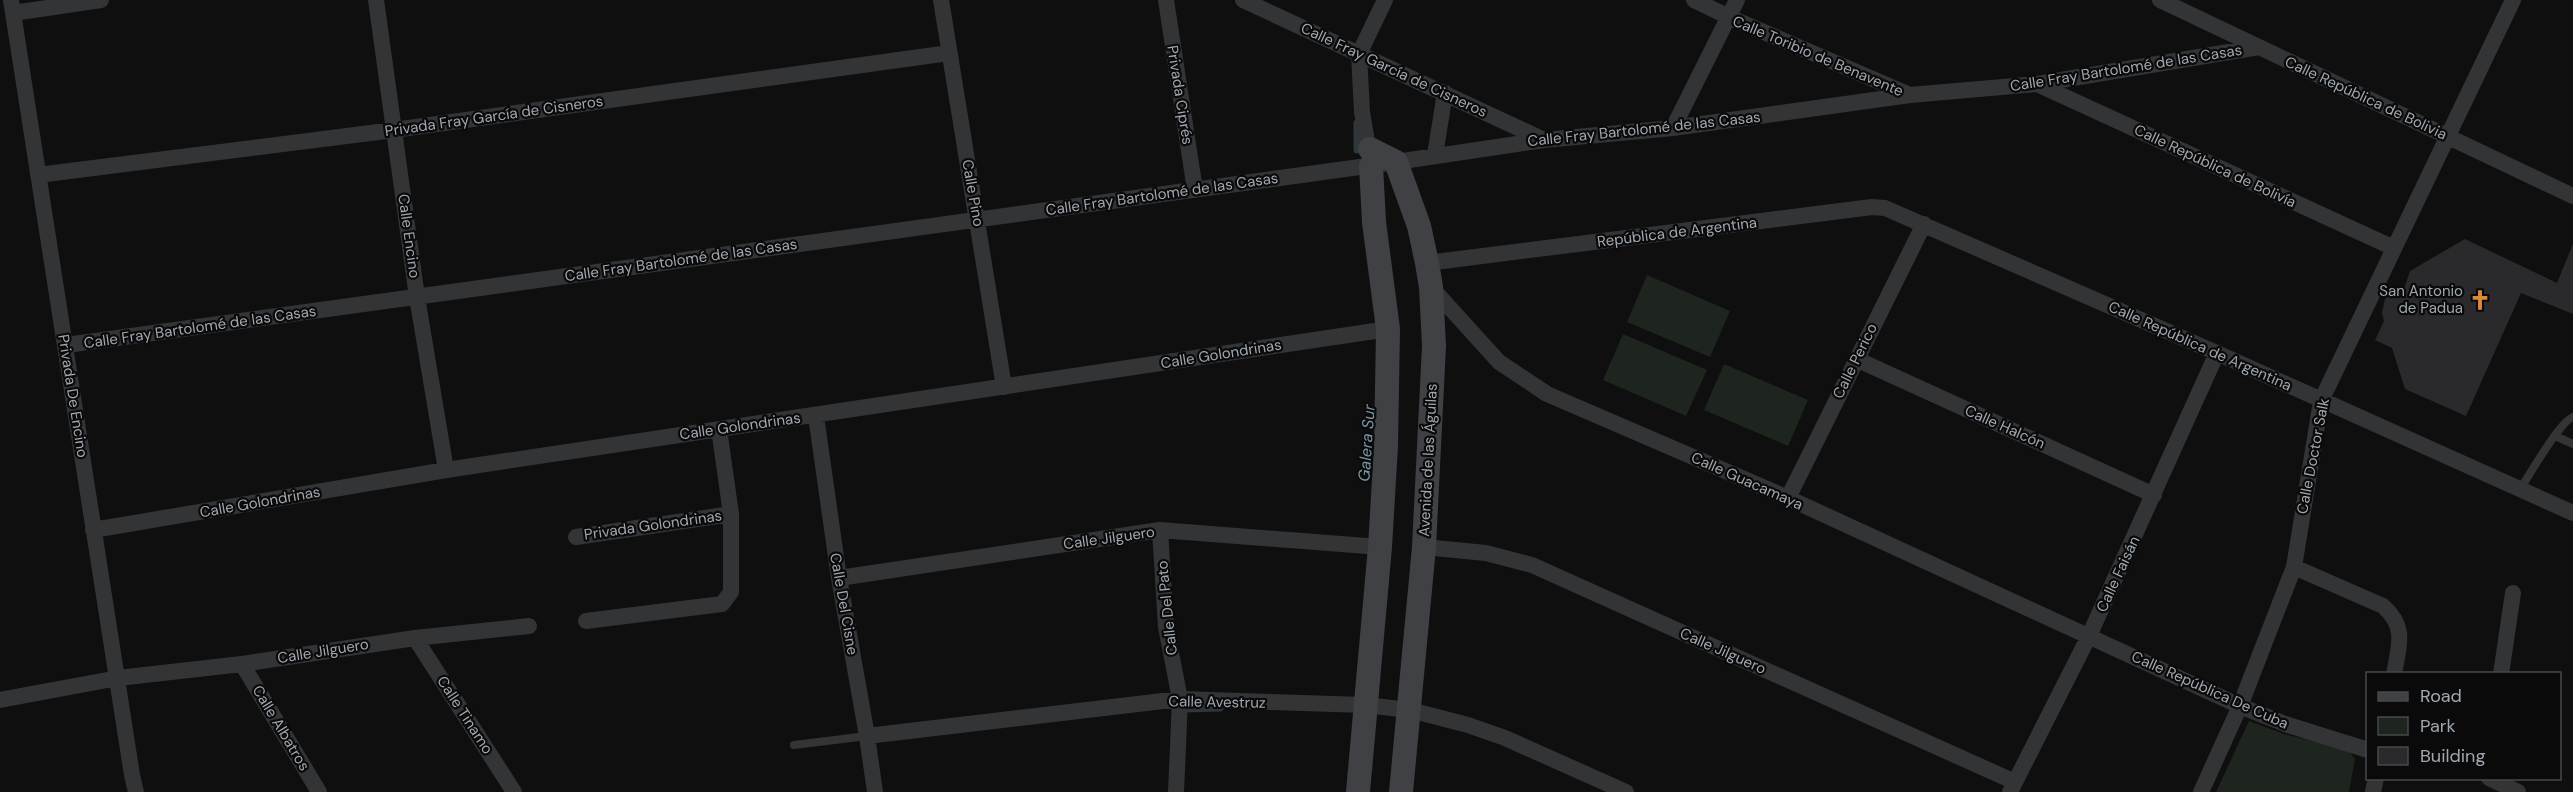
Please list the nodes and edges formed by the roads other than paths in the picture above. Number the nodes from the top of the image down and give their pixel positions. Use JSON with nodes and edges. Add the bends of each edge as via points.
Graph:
{"nodes":[{"id":1,"x":101,"y":0,"type":"edge"},
{"id":2,"x":376,"y":0,"type":"edge"},
{"id":3,"x":941,"y":0,"type":"edge"},
{"id":4,"x":1166,"y":0,"type":"edge"},
{"id":5,"x":1243,"y":0,"type":"edge"},
{"id":6,"x":1385,"y":0,"type":"edge"},
{"id":7,"x":1694,"y":0,"type":"edge"},
{"id":8,"x":1737,"y":0,"type":"edge"},
{"id":9,"x":2160,"y":0,"type":"edge"},
{"id":10,"x":2513,"y":0,"type":"edge"},
{"id":11,"x":12,"y":7,"type":"edge"},
{"id":12,"x":1729,"y":18,"type":"junction"},
{"id":13,"x":2259,"y":47,"type":"junction"},
{"id":14,"x":949,"y":53,"type":"junction"},
{"id":15,"x":1359,"y":54,"type":"junction"},
{"id":16,"x":2037,"y":84,"type":"junction"},
{"id":17,"x":1445,"y":93,"type":"junction"},
{"id":18,"x":1910,"y":95,"type":"junction"},
{"id":19,"x":1673,"y":128,"type":"junction"},
{"id":20,"x":394,"y":130,"type":"junction"},
{"id":21,"x":2447,"y":136,"type":"junction"},
{"id":22,"x":1544,"y":140,"type":"junction"},
{"id":23,"x":1434,"y":155,"type":"junction"},
{"id":24,"x":1370,"y":157,"type":"junction"},
{"id":25,"x":1396,"y":162,"type":"junction"},
{"id":26,"x":38,"y":175,"type":"junction"},
{"id":27,"x":1195,"y":190,"type":"junction"},
{"id":28,"x":2573,"y":196,"type":"edge"},
{"id":29,"x":977,"y":218,"type":"junction"},
{"id":30,"x":1924,"y":224,"type":"junction"},
{"id":31,"x":2394,"y":248,"type":"junction"},
{"id":32,"x":1427,"y":263,"type":"junction"},
{"id":33,"x":1431,"y":287,"type":"junction"},
{"id":34,"x":417,"y":297,"type":"junction"},
{"id":35,"x":1388,"y":329,"type":"junction"},
{"id":36,"x":66,"y":345,"type":"junction"},
{"id":37,"x":2217,"y":353,"type":"junction"},
{"id":38,"x":1856,"y":359,"type":"junction"},
{"id":39,"x":1004,"y":387,"type":"junction"},
{"id":40,"x":2321,"y":401,"type":"junction"},
{"id":41,"x":816,"y":416,"type":"junction"},
{"id":42,"x":2573,"y":417,"type":"edge"},
{"id":43,"x":719,"y":429,"type":"junction"},
{"id":44,"x":2555,"y":436,"type":"junction"},
{"id":45,"x":2573,"y":444,"type":"edge"},
{"id":46,"x":446,"y":470,"type":"junction"},
{"id":47,"x":2520,"y":489,"type":"junction"},
{"id":48,"x":2154,"y":495,"type":"junction"},
{"id":49,"x":1788,"y":498,"type":"junction"},
{"id":50,"x":2573,"y":513,"type":"edge"},
{"id":51,"x":730,"y":514,"type":"junction"},
{"id":52,"x":93,"y":530,"type":"junction"},
{"id":53,"x":1160,"y":530,"type":"junction"},
{"id":54,"x":576,"y":537,"type":"dead end"},
{"id":55,"x":1380,"y":547,"type":"junction"},
{"id":56,"x":1424,"y":547,"type":"junction"},
{"id":57,"x":2294,"y":567,"type":"junction"},
{"id":58,"x":839,"y":578,"type":"junction"},
{"id":59,"x":2513,"y":593,"type":"dead end"},
{"id":60,"x":586,"y":621,"type":"dead end"},
{"id":61,"x":529,"y":626,"type":"dead end"},
{"id":62,"x":2089,"y":636,"type":"junction"},
{"id":63,"x":415,"y":638,"type":"junction"},
{"id":64,"x":242,"y":664,"type":"junction"},
{"id":65,"x":2394,"y":672,"type":"edge"},
{"id":66,"x":2501,"y":672,"type":"edge"},
{"id":67,"x":117,"y":678,"type":"junction"},
{"id":68,"x":0,"y":699,"type":"edge"},
{"id":69,"x":1180,"y":699,"type":"junction"},
{"id":70,"x":1365,"y":705,"type":"junction"},
{"id":71,"x":2240,"y":706,"type":"junction"},
{"id":72,"x":1410,"y":710,"type":"junction"},
{"id":73,"x":867,"y":736,"type":"junction"},
{"id":74,"x":794,"y":745,"type":"dead end"},
{"id":75,"x":2366,"y":750,"type":"edge"},
{"id":76,"x":2493,"y":780,"type":"edge"},
{"id":77,"x":2012,"y":787,"type":"edge"},
{"id":78,"x":136,"y":792,"type":"edge"},
{"id":79,"x":319,"y":792,"type":"edge"},
{"id":80,"x":514,"y":792,"type":"edge"},
{"id":81,"x":874,"y":792,"type":"edge"},
{"id":82,"x":1176,"y":792,"type":"edge"},
{"id":83,"x":1358,"y":792,"type":"edge"},
{"id":84,"x":1401,"y":792,"type":"edge"},
{"id":85,"x":1626,"y":792,"type":"edge"},
{"id":86,"x":2201,"y":792,"type":"edge"},
{"id":87,"x":2518,"y":792,"type":"edge"}],
"edges":[{"from":1,"to":11,"type":"street"},
{"from":2,"to":20,"type":"street","name":"Calle Encino"},
{"from":3,"to":14,"type":"street","name":"Calle Pino"},
{"from":4,"to":27,"type":"street","name":"Privada Ciprés"},
{"from":5,"to":15,"type":"street","name":"Calle Fray García de Cisneros"},
{"from":6,"to":15,"type":"street"},
{"from":7,"to":12,"type":"street","name":"Calle Toribio de Benavente"},
{"from":8,"to":12,"type":"street"},
{"from":9,"to":13,"type":"street","name":"Calle República de Bolivia"},
{"from":10,"to":21,"type":"street","name":"Calle Doctor Salk"},
{"from":11,"to":26,"type":"street","name":"Privada De Encino"},
{"from":12,"to":18,"type":"street","name":"Calle Toribio de Benavente"},
{"from":12,"to":19,"type":"street"},
{"from":13,"to":16,"type":"street","name":"Calle Fray Bartolomé de las Casas"},
{"from":13,"to":21,"type":"street","name":"Calle República de Bolivia"},
{"from":14,"to":20,"type":"street","name":"Privada Fray García de Cisneros"},
{"from":14,"to":29,"type":"street","name":"Calle Pino"},
{"from":15,"to":17,"type":"street","name":"Calle Fray García de Cisneros"},
{"from":15,"to":24,"type":"street","via":[[1362,112]]},
{"from":16,"to":18,"type":"street","name":"Calle Fray Bartolomé de las Casas"},
{"from":16,"to":31,"type":"street","name":"Calle República de Bolivía"},
{"from":17,"to":22,"type":"street","name":"Calle Fray García de Cisneros"},
{"from":17,"to":23,"type":"street"},
{"from":18,"to":19,"type":"street","name":"Calle Fray Bartolomé de las Casas"},
{"from":19,"to":22,"type":"street","name":"Calle Fray Bartolomé de las Casas"},
{"from":20,"to":26,"type":"street","name":"Privada Fray García de Cisneros"},
{"from":20,"to":34,"type":"street","name":"Calle Encino"},
{"from":21,"to":28,"type":"street","name":"Calle República de Bolivia"},
{"from":21,"to":31,"type":"street","name":"Calle Doctor Salk"},
{"from":22,"to":23,"type":"street","name":"Calle Fray Bartolomé de las Casas"},
{"from":23,"to":25,"type":"street","name":"Calle Fray Bartolomé de las Casas"},
{"from":24,"to":25,"type":"street"},
{"from":24,"to":27,"type":"street","name":"Calle Fray Bartolomé de las Casas"},
{"from":24,"to":35,"type":"street"},
{"from":25,"to":32,"type":"street","name":"Avenida de las Águilas","via":[[1419,226]]},
{"from":26,"to":36,"type":"street","name":"Privada De Encino"},
{"from":27,"to":29,"type":"street","name":"Calle Fray Bartolomé de las Casas"},
{"from":29,"to":34,"type":"street","name":"Calle Fray Bartolomé de las Casas"},
{"from":29,"to":39,"type":"street","name":"Calle Pino"},
{"from":30,"to":32,"type":"street","name":"República de Argentina","via":[[1896,211],[1872,207]]},
{"from":30,"to":37,"type":"street","name":"Calle República de Argentina"},
{"from":30,"to":38,"type":"street","name":"Calle Perico"},
{"from":31,"to":40,"type":"street","name":"Calle Doctor Salk"},
{"from":32,"to":33,"type":"street","name":"Avenida de las Águilas"},
{"from":33,"to":49,"type":"street","name":"Calle Guacamaya","via":[[1499,362],[1547,394]]},
{"from":33,"to":56,"type":"street","name":"Avenida de las Águilas","via":[[1434,346]]},
{"from":34,"to":36,"type":"street","name":"Calle Fray Bartolomé de las Casas"},
{"from":34,"to":46,"type":"street","name":"Calle Encino"},
{"from":35,"to":39,"type":"street","name":"Calle Golondrinas"},
{"from":35,"to":55,"type":"street"},
{"from":36,"to":52,"type":"street","name":"Privada De Encino"},
{"from":37,"to":40,"type":"street","name":"Calle República de Argentina"},
{"from":37,"to":48,"type":"street","name":"Calle Faisán"},
{"from":38,"to":48,"type":"street","name":"Calle Halcón"},
{"from":38,"to":49,"type":"street","name":"Calle Perico"},
{"from":39,"to":41,"type":"street","name":"Calle Golondrinas"},
{"from":40,"to":47,"type":"street","name":"Calle República de Argentina"},
{"from":40,"to":57,"type":"street","name":"Calle Doctor Salk"},
{"from":41,"to":43,"type":"street","name":"Calle Golondrinas"},
{"from":41,"to":58,"type":"street","name":"Calle Del Cisne"},
{"from":42,"to":44,"type":"lane"},
{"from":43,"to":46,"type":"street","name":"Calle Golondrinas"},
{"from":43,"to":51,"type":"street"},
{"from":44,"to":45,"type":"lane"},
{"from":44,"to":47,"type":"lane"},
{"from":46,"to":52,"type":"street","name":"Calle Golondrinas"},
{"from":47,"to":50,"type":"street","name":"Calle República de Argentina"},
{"from":48,"to":62,"type":"street","name":"Calle Faisán"},
{"from":49,"to":62,"type":"street","name":"Calle Guacamaya"},
{"from":51,"to":54,"type":"street","name":"Privada Golondrinas"},
{"from":51,"to":60,"type":"street","via":[[731,592],[722,604]]},
{"from":52,"to":67,"type":"street","name":"Privada De Encino"},
{"from":53,"to":55,"type":"street","name":"Calle Jilguero"},
{"from":53,"to":58,"type":"street","name":"Calle Jilguero"},
{"from":53,"to":69,"type":"street","name":"Calle Del Pato","via":[[1166,627]]},
{"from":55,"to":70,"type":"street"},
{"from":56,"to":72,"type":"street","name":"Avenida de las Águilas"},
{"from":56,"to":77,"type":"street","name":"Calle Jilguero","via":[[1486,553],[1532,565]]},
{"from":57,"to":65,"type":"street","via":[[2383,606],[2393,615],[2399,627]]},
{"from":57,"to":71,"type":"street","name":"Calle Doctor Salk"},
{"from":58,"to":73,"type":"street","name":"Calle Del Cisne"},
{"from":59,"to":66,"type":"street"},
{"from":61,"to":63,"type":"street","name":"Calle Jilguero"},
{"from":62,"to":71,"type":"street","name":"Calle República De Cuba"},
{"from":62,"to":77,"type":"street","name":"Calle Faisán"},
{"from":63,"to":64,"type":"street","name":"Calle Jilguero"},
{"from":63,"to":80,"type":"street","name":"Calle Tinamo"},
{"from":64,"to":67,"type":"street","name":"Calle Jilguero"},
{"from":64,"to":79,"type":"street","name":"Calle Albatros"},
{"from":67,"to":68,"type":"street","name":"Calle Jilguero"},
{"from":67,"to":78,"type":"street","name":"Privada De Encino"},
{"from":69,"to":70,"type":"street","name":"Calle Avestruz"},
{"from":69,"to":73,"type":"street","name":"Calle Avestruz"},
{"from":69,"to":82,"type":"street","name":"Calle Del Pato"},
{"from":70,"to":72,"type":"street","name":"Calle Avestruz"},
{"from":70,"to":83,"type":"street"},
{"from":71,"to":75,"type":"street","name":"Calle República De Cuba"},
{"from":71,"to":86,"type":"street","name":"Calle Doctor Salk"},
{"from":72,"to":84,"type":"street","name":"Avenida de las Águilas"},
{"from":72,"to":85,"type":"street","name":"Calle Avestruz","via":[[1505,738]]},
{"from":73,"to":74,"type":"lane","name":"Calle Avestruz"},
{"from":73,"to":81,"type":"street","name":"Calle Del Cisne"},
{"from":76,"to":87,"type":"street"}]}
